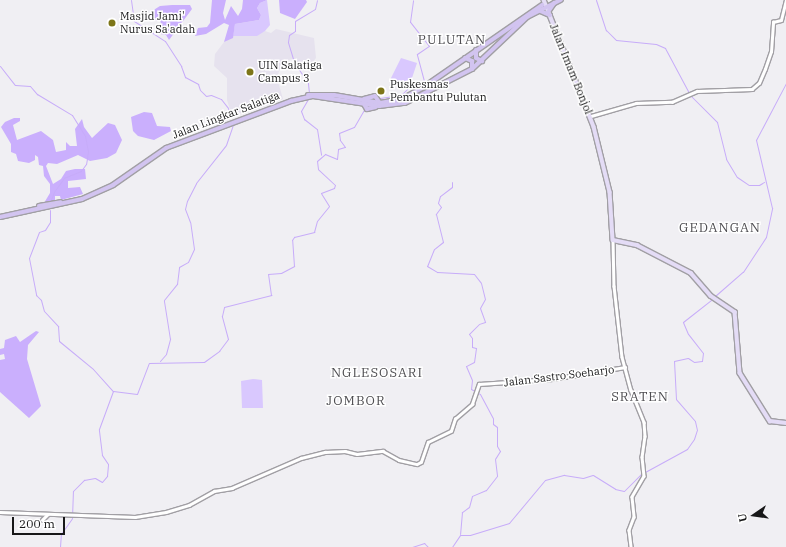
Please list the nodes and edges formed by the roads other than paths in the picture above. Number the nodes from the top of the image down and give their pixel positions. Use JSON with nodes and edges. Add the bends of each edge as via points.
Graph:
{"nodes":[{"id":1,"x":561,"y":0,"type":"edge"},
{"id":2,"x":786,"y":0,"type":"edge"},
{"id":3,"x":554,"y":1,"type":"edge"},
{"id":4,"x":545,"y":2,"type":"edge"},
{"id":5,"x":536,"y":10,"type":"junction"},
{"id":6,"x":549,"y":14,"type":"junction"},
{"id":7,"x":476,"y":50,"type":"junction"},
{"id":8,"x":465,"y":58,"type":"junction"},
{"id":9,"x":483,"y":61,"type":"junction"},
{"id":10,"x":472,"y":69,"type":"junction"},
{"id":11,"x":323,"y":95,"type":"junction"},
{"id":12,"x":379,"y":104,"type":"junction"},
{"id":13,"x":591,"y":116,"type":"junction"},
{"id":14,"x":0,"y":216,"type":"edge"},
{"id":15,"x":613,"y":240,"type":"junction"},
{"id":16,"x":624,"y":367,"type":"junction"},
{"id":17,"x":786,"y":423,"type":"edge"},
{"id":18,"x":0,"y":512,"type":"edge"},
{"id":19,"x":48,"y":514,"type":"junction"},
{"id":20,"x":42,"y":520,"type":"dead end"},
{"id":21,"x":631,"y":547,"type":"edge"}],
"edges":[{"from":1,"to":3,"type":"highway"},
{"from":2,"to":13,"type":"street","via":[[781,20],[773,22],[769,59],[757,85],[748,90],[693,91],[672,102],[632,104]]},
{"from":3,"to":4,"type":"highway"},
{"from":3,"to":6,"type":"highway"},
{"from":4,"to":5,"type":"highway"},
{"from":4,"to":6,"type":"main road","name":"Jalan Imam Bonjol"},
{"from":5,"to":6,"type":"highway"},
{"from":5,"to":7,"type":"highway"},
{"from":5,"to":9,"type":"highway"},
{"from":6,"to":13,"type":"main road","name":"Jalan Imam Bonjol"},
{"from":7,"to":8,"type":"highway"},
{"from":7,"to":9,"type":"highway","via":[[476,58]]},
{"from":8,"to":10,"type":"highway","via":[[472,61]]},
{"from":8,"to":12,"type":"highway","via":[[411,95]]},
{"from":9,"to":10,"type":"highway"},
{"from":10,"to":12,"type":"highway","via":[[404,103]]},
{"from":11,"to":12,"type":"highway","name":"Jalan Lingkar Salatiga","via":[[364,104],[368,109]]},
{"from":11,"to":12,"type":"highway","name":"Jalan Lingkar Salatiga","via":[[360,100],[375,96]]},
{"from":11,"to":14,"type":"highway","name":"Jalan Lingkar Salatiga","via":[[307,96],[168,145],[118,180],[81,197]]},
{"from":13,"to":15,"type":"main road","name":"Jalan Imam Bonjol","via":[[610,192]]},
{"from":15,"to":16,"type":"street","via":[[614,286]]},
{"from":15,"to":17,"type":"main road","via":[[637,244],[687,270],[711,296],[734,310],[737,316],[740,373],[770,421]]},
{"from":16,"to":19,"type":"street","name":"Jalan Sastro Soeharjo","via":[[563,378],[479,384],[471,406],[455,419],[451,431],[428,442],[419,463],[399,460],[383,452],[325,452],[301,458],[232,488],[214,491],[189,505],[166,512],[135,517]]},
{"from":16,"to":21,"type":"street","via":[[644,422],[644,476],[632,497],[634,517],[629,530]]},
{"from":18,"to":19,"type":"street"},
{"from":19,"to":20,"type":"street"}]}
